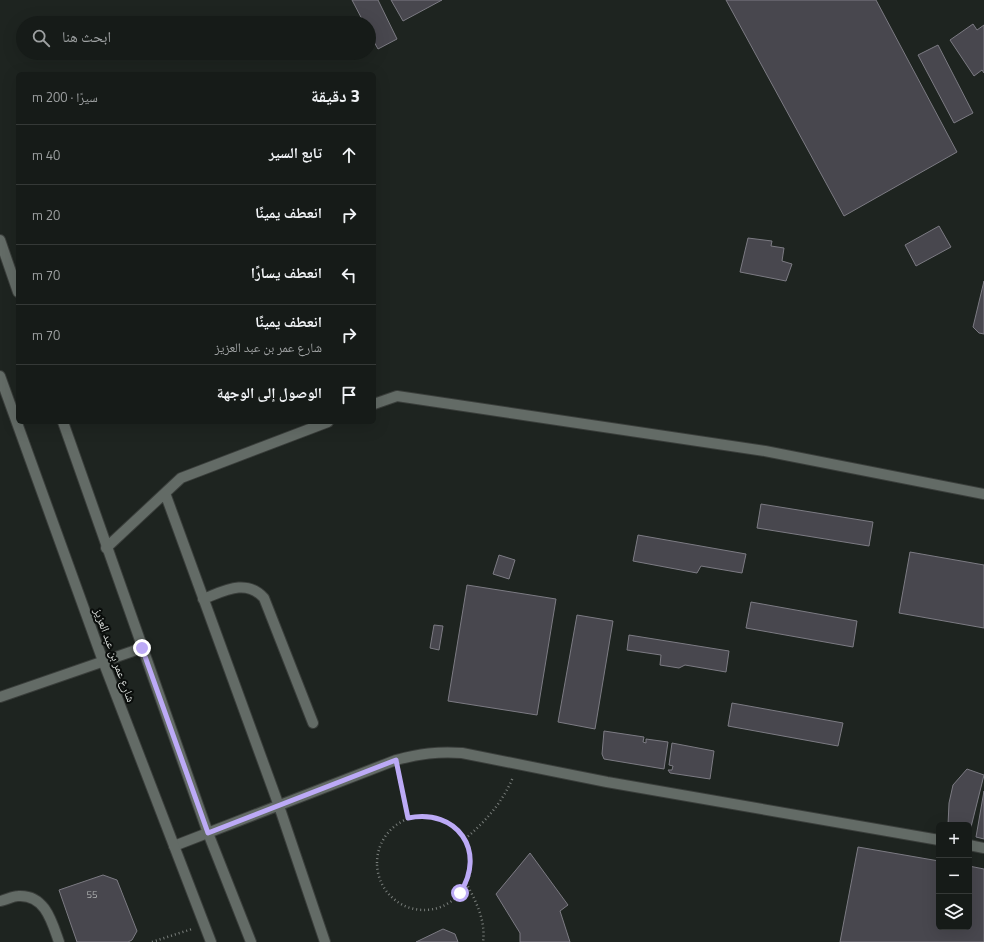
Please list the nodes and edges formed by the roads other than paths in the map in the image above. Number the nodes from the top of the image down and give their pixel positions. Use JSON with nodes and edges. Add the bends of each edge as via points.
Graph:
{"nodes":[{"id":1,"x":0,"y":240,"type":"edge"},
{"id":2,"x":16,"y":286,"type":"edge"},
{"id":3,"x":0,"y":376,"type":"edge"},
{"id":4,"x":376,"y":403,"type":"edge"},
{"id":5,"x":16,"y":420,"type":"edge"},
{"id":6,"x":17,"y":424,"type":"edge"},
{"id":7,"x":64,"y":424,"type":"edge"},
{"id":8,"x":323,"y":424,"type":"edge"},
{"id":9,"x":165,"y":493,"type":"junction"},
{"id":10,"x":984,"y":494,"type":"edge"},
{"id":11,"x":106,"y":548,"type":"junction"},
{"id":12,"x":203,"y":599,"type":"junction"},
{"id":13,"x":142,"y":648,"type":"junction"},
{"id":14,"x":103,"y":661,"type":"junction"},
{"id":15,"x":0,"y":697,"type":"edge"},
{"id":16,"x":313,"y":723,"type":"dead end"},
{"id":17,"x":278,"y":806,"type":"junction"},
{"id":18,"x":208,"y":833,"type":"junction"},
{"id":19,"x":936,"y":839,"type":"edge"},
{"id":20,"x":174,"y":846,"type":"junction"},
{"id":21,"x":972,"y":846,"type":"edge"},
{"id":22,"x":984,"y":848,"type":"edge"},
{"id":23,"x":0,"y":901,"type":"edge"},
{"id":24,"x":59,"y":942,"type":"edge"},
{"id":25,"x":211,"y":942,"type":"edge"},
{"id":26,"x":251,"y":942,"type":"edge"},
{"id":27,"x":325,"y":942,"type":"edge"}],
"edges":[{"from":1,"to":2,"type":"street"},
{"from":3,"to":5,"type":"street","name":"شارع عمر بن عبد العزيز"},
{"from":4,"to":10,"type":"street","via":[[396,396],[765,451]]},
{"from":6,"to":14,"type":"street","name":"شارع عمر بن عبد العزيز"},
{"from":7,"to":11,"type":"street"},
{"from":8,"to":9,"type":"street","via":[[181,478]]},
{"from":9,"to":11,"type":"street"},
{"from":9,"to":12,"type":"street"},
{"from":11,"to":13,"type":"street"},
{"from":12,"to":16,"type":"street","via":[[230,588],[243,586],[264,598]]},
{"from":12,"to":17,"type":"street"},
{"from":13,"to":14,"type":"street"},
{"from":13,"to":18,"type":"street"},
{"from":14,"to":15,"type":"street"},
{"from":14,"to":20,"type":"street","name":"شارع عمر بن عبد العزيز"},
{"from":17,"to":18,"type":"street"},
{"from":17,"to":19,"type":"street","via":[[396,760],[421,754],[462,753],[615,783]]},
{"from":17,"to":27,"type":"street"},
{"from":18,"to":20,"type":"street"},
{"from":18,"to":26,"type":"street"},
{"from":20,"to":25,"type":"street","name":"شارع عمر بن عبد العزيز"},
{"from":21,"to":22,"type":"street"},
{"from":23,"to":24,"type":"street","via":[[18,896],[32,898],[43,906],[51,917]]}]}
